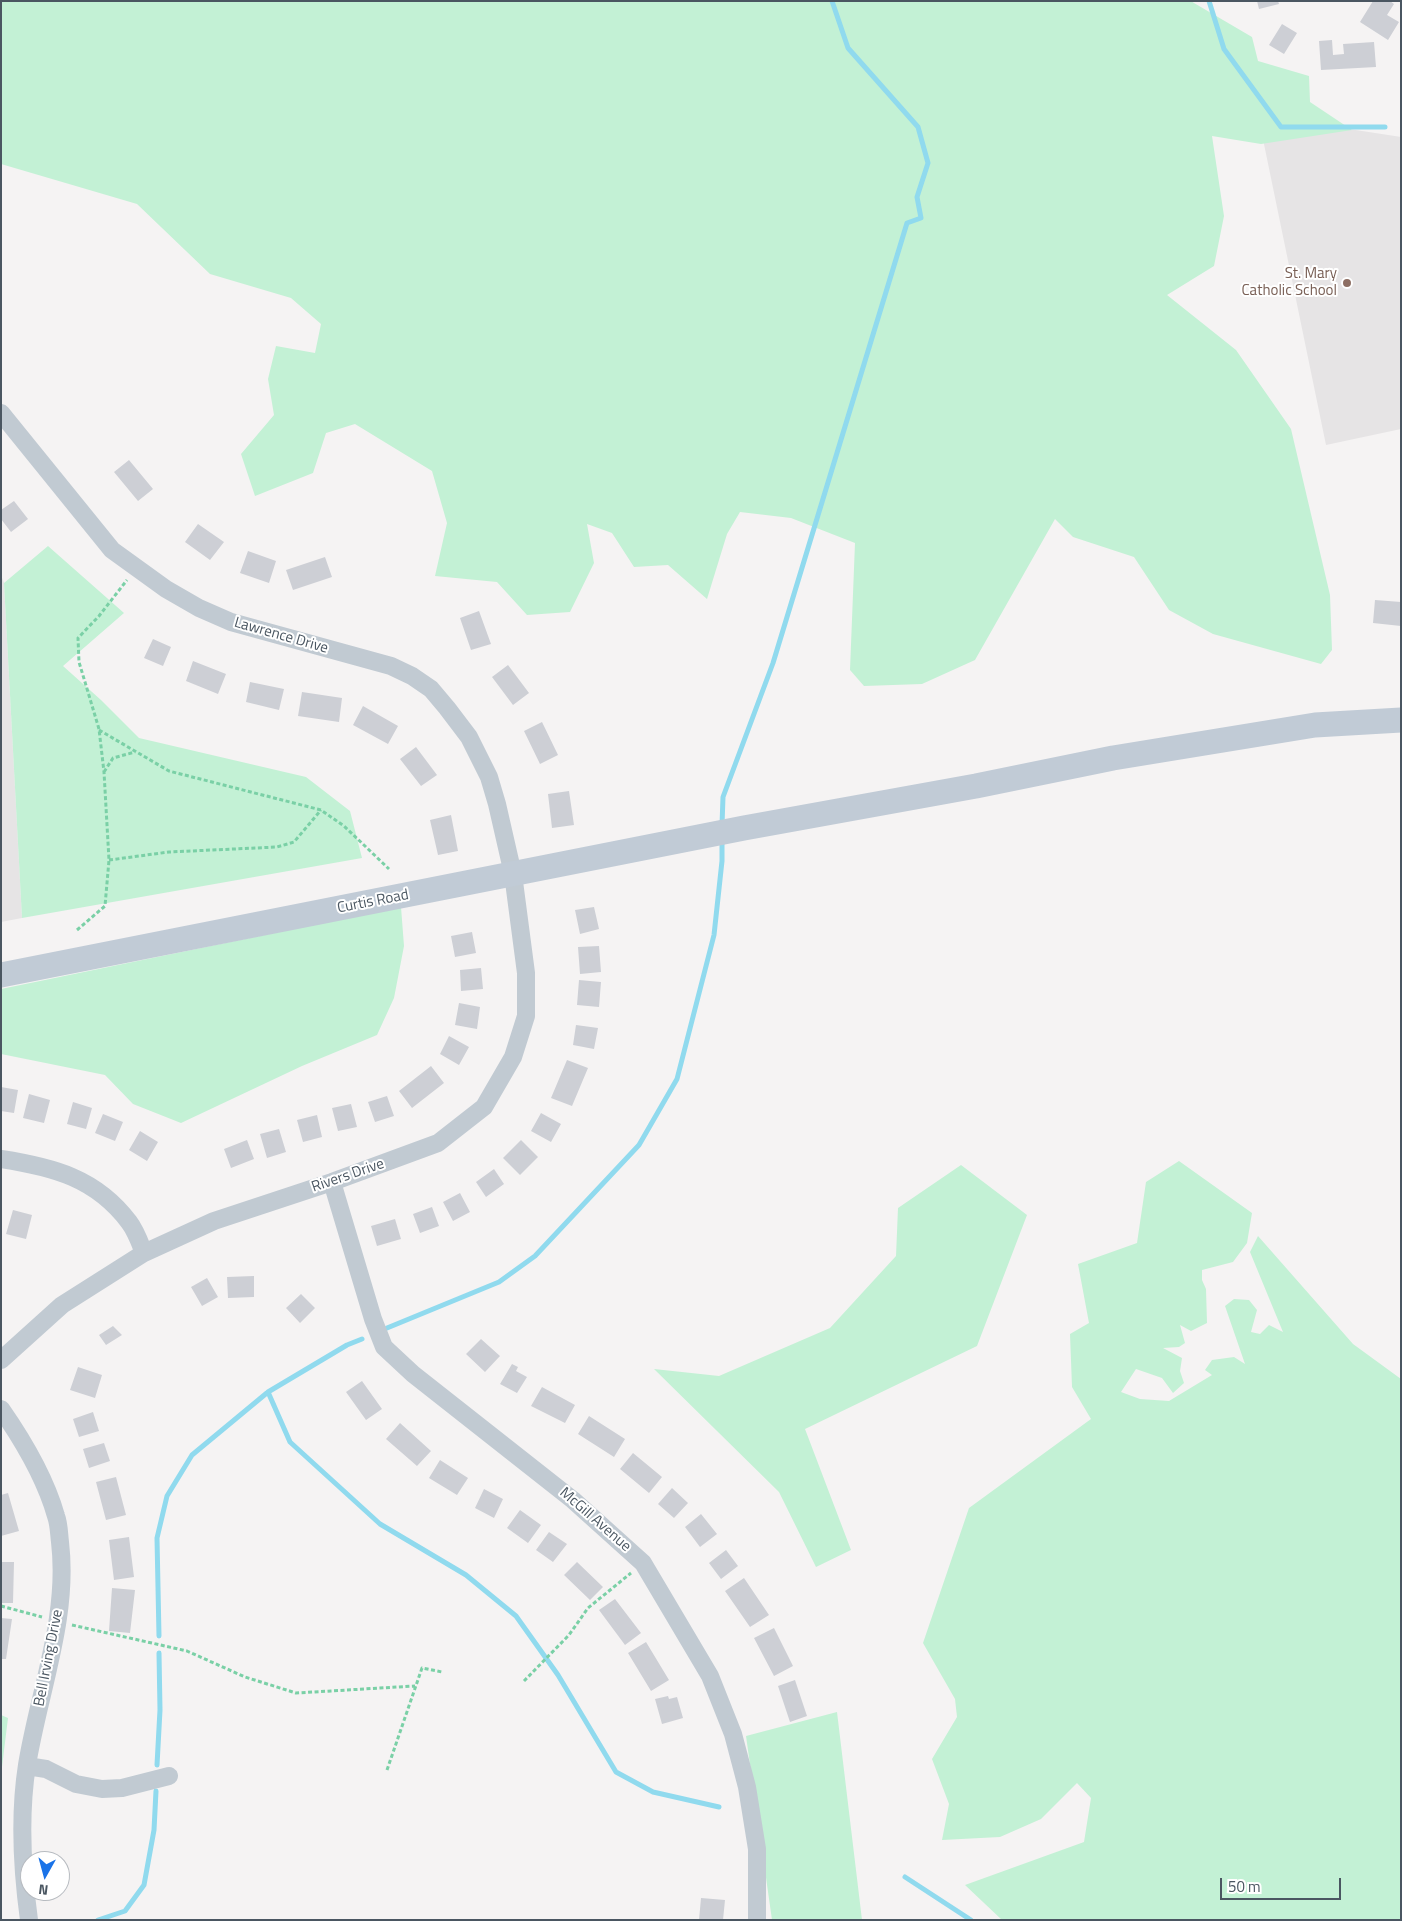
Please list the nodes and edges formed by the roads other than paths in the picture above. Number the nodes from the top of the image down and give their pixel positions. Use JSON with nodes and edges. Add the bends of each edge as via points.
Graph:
{"nodes":[{"id":1,"x":1,"y":413,"type":"edge"},
{"id":2,"x":1401,"y":720,"type":"edge"},
{"id":3,"x":512,"y":874,"type":"junction"},
{"id":4,"x":1,"y":975,"type":"edge"},
{"id":5,"x":1,"y":1159,"type":"edge"},
{"id":6,"x":332,"y":1182,"type":"junction"},
{"id":7,"x":144,"y":1253,"type":"junction"},
{"id":8,"x":1,"y":1360,"type":"edge"},
{"id":9,"x":1,"y":1409,"type":"edge"},
{"id":10,"x":27,"y":1766,"type":"junction"},
{"id":11,"x":169,"y":1776,"type":"dead end"},
{"id":12,"x":29,"y":1920,"type":"edge"},
{"id":13,"x":757,"y":1920,"type":"edge"}],
"edges":[{"from":1,"to":3,"type":"street","name":"Lawrence Drive","via":[[112,550],[136,569],[191,603],[232,622],[391,666],[431,689],[468,737],[489,777]]},
{"from":2,"to":3,"type":"main road","name":"Curtis Road","via":[[1315,725],[1230,738]]},
{"from":3,"to":4,"type":"main road","name":"Curtis Road"},
{"from":3,"to":6,"type":"street","name":"Rivers Drive","via":[[526,973],[526,1016],[508,1066],[484,1106],[438,1143]]},
{"from":5,"to":7,"type":"street","via":[[74,1176],[102,1193],[130,1223]]},
{"from":6,"to":7,"type":"street","name":"Rivers Drive","via":[[214,1221]]},
{"from":6,"to":13,"type":"street","name":"McGill Avenue","via":[[384,1347],[413,1374],[573,1500],[643,1564],[710,1676],[733,1734],[747,1787],[757,1849]]},
{"from":7,"to":8,"type":"street","name":"Rivers Drive","via":[[62,1305]]},
{"from":9,"to":10,"type":"street","name":"Bell Irving Drive","via":[[24,1442],[41,1477],[57,1517],[62,1556],[58,1622]]},
{"from":10,"to":11,"type":"street","via":[[46,1769],[76,1784],[102,1789],[122,1788]]},
{"from":10,"to":12,"type":"street","name":"Bell Irving Drive","via":[[22,1832]]}]}
